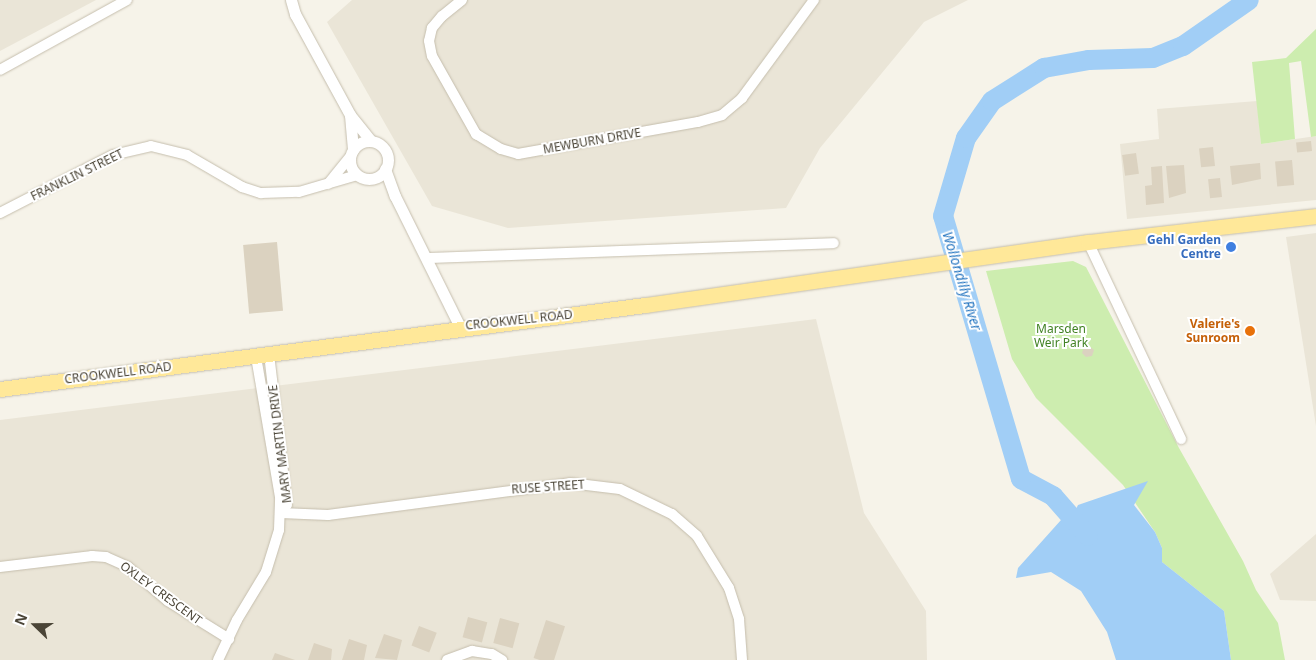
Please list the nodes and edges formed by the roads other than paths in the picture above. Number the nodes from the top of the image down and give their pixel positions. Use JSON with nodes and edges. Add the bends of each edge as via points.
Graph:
{"nodes":[{"id":1,"x":127,"y":0,"type":"edge"},
{"id":2,"x":281,"y":0,"type":"edge"},
{"id":3,"x":291,"y":0,"type":"edge"},
{"id":4,"x":462,"y":0,"type":"edge"},
{"id":5,"x":814,"y":0,"type":"edge"},
{"id":6,"x":295,"y":14,"type":"junction"},
{"id":7,"x":0,"y":70,"type":"edge"},
{"id":8,"x":350,"y":115,"type":"junction"},
{"id":9,"x":371,"y":141,"type":"junction"},
{"id":10,"x":352,"y":153,"type":"junction"},
{"id":11,"x":385,"y":169,"type":"junction"},
{"id":12,"x":357,"y":175,"type":"junction"},
{"id":13,"x":369,"y":179,"type":"junction"},
{"id":14,"x":326,"y":186,"type":"junction"},
{"id":15,"x":395,"y":196,"type":"junction"},
{"id":16,"x":0,"y":213,"type":"edge"},
{"id":17,"x":1316,"y":216,"type":"edge"},
{"id":18,"x":1088,"y":242,"type":"junction"},
{"id":19,"x":834,"y":243,"type":"dead end"},
{"id":20,"x":428,"y":258,"type":"junction"},
{"id":21,"x":460,"y":326,"type":"junction"},
{"id":22,"x":263,"y":355,"type":"junction"},
{"id":23,"x":0,"y":388,"type":"edge"},
{"id":24,"x":1181,"y":438,"type":"dead end"},
{"id":25,"x":284,"y":513,"type":"junction"},
{"id":26,"x":0,"y":567,"type":"edge"},
{"id":27,"x":229,"y":639,"type":"junction"},
{"id":28,"x":218,"y":660,"type":"edge"},
{"id":29,"x":447,"y":660,"type":"edge"},
{"id":30,"x":502,"y":660,"type":"edge"},
{"id":31,"x":742,"y":660,"type":"edge"}],
"edges":[{"from":1,"to":7,"type":"street"},
{"from":2,"to":6,"type":"street"},
{"from":3,"to":6,"type":"street"},
{"from":4,"to":5,"type":"street","name":"MEWBURN DRIVE","via":[[432,28],[429,41],[432,56],[476,134],[501,149],[518,154],[698,122],[722,114],[742,98]]},
{"from":6,"to":8,"type":"street"},
{"from":8,"to":9,"type":"street"},
{"from":8,"to":10,"type":"street"},
{"from":9,"to":10,"type":"street","via":[[361,143]]},
{"from":9,"to":11,"type":"street","via":[[385,151]]},
{"from":10,"to":12,"type":"street","via":[[351,166]]},
{"from":10,"to":14,"type":"street"},
{"from":11,"to":13,"type":"street"},
{"from":11,"to":15,"type":"street"},
{"from":12,"to":13,"type":"street"},
{"from":12,"to":14,"type":"street","name":"FRANKLIN STREET"},
{"from":13,"to":15,"type":"street"},
{"from":14,"to":16,"type":"street","name":"FRANKLIN STREET","via":[[282,194],[261,193],[242,187],[186,155],[151,146],[113,155]]},
{"from":15,"to":20,"type":"street"},
{"from":17,"to":18,"type":"main road","name":"CROOKWELL ROAD"},
{"from":18,"to":21,"type":"main road","name":"CROOKWELL ROAD","via":[[636,306]]},
{"from":18,"to":24,"type":"street"},
{"from":19,"to":20,"type":"street"},
{"from":20,"to":21,"type":"street"},
{"from":21,"to":22,"type":"main road","name":"CROOKWELL ROAD"},
{"from":22,"to":23,"type":"main road","name":"CROOKWELL ROAD"},
{"from":22,"to":25,"type":"street","name":"MARY MARTIN DRIVE"},
{"from":25,"to":27,"type":"street","name":"MARY MARTIN DRIVE","via":[[266,572]]},
{"from":25,"to":31,"type":"street","name":"RUSE STREET","via":[[328,515],[570,483],[620,489],[647,499],[672,514],[697,536],[711,555],[729,588],[739,619]]},
{"from":26,"to":27,"type":"street","name":"OXLEY CRESCENT","via":[[84,557],[106,558],[128,567],[168,601]]},
{"from":27,"to":28,"type":"street","name":"MARY MARTIN DRIVE"},
{"from":29,"to":30,"type":"street","via":[[472,651],[492,654]]}]}
